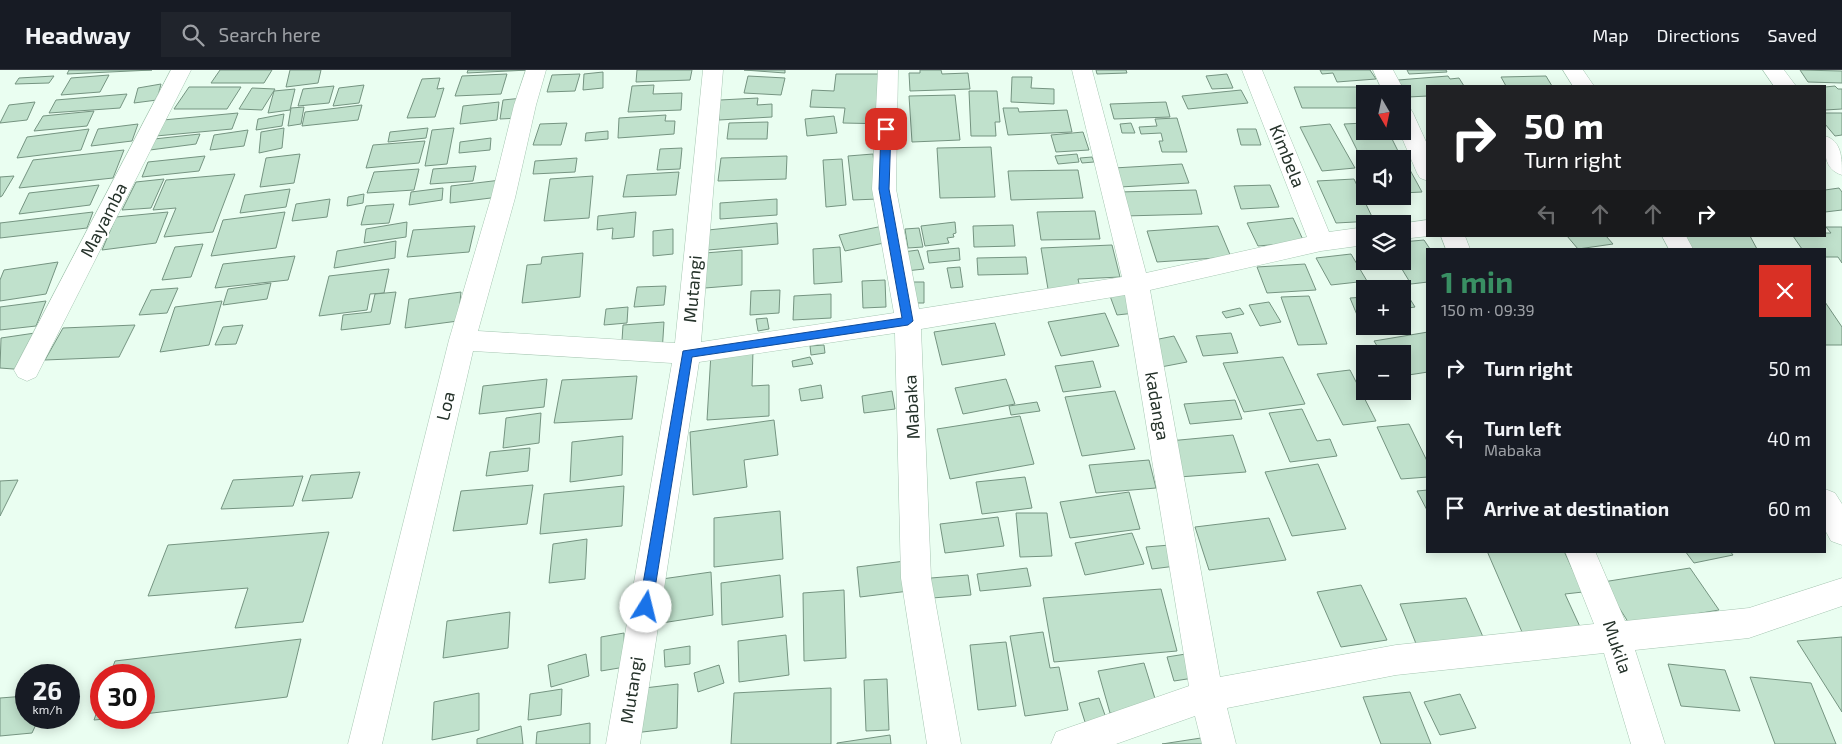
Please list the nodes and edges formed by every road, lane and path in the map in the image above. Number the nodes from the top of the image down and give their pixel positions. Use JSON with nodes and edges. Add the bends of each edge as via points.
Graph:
{"nodes":[{"id":1,"x":181,"y":70,"type":"edge"},
{"id":2,"x":536,"y":70,"type":"edge"},
{"id":3,"x":713,"y":70,"type":"edge"},
{"id":4,"x":888,"y":70,"type":"edge"},
{"id":5,"x":1082,"y":70,"type":"edge"},
{"id":6,"x":1252,"y":70,"type":"edge"},
{"id":7,"x":1382,"y":70,"type":"edge"},
{"id":8,"x":1573,"y":70,"type":"edge"},
{"id":9,"x":1773,"y":70,"type":"edge"},
{"id":10,"x":1390,"y":85,"type":"edge"},
{"id":11,"x":1582,"y":85,"type":"edge"},
{"id":12,"x":1784,"y":85,"type":"edge"},
{"id":13,"x":1411,"y":133,"type":"edge"},
{"id":14,"x":1426,"y":168,"type":"edge"},
{"id":15,"x":1426,"y":228,"type":"edge"},
{"id":16,"x":1411,"y":230,"type":"edge"},
{"id":17,"x":1356,"y":237,"type":"edge"},
{"id":18,"x":1321,"y":242,"type":"junction"},
{"id":19,"x":1136,"y":284,"type":"junction"},
{"id":20,"x":908,"y":321,"type":"junction"},
{"id":21,"x":462,"y":340,"type":"junction"},
{"id":22,"x":687,"y":354,"type":"junction"},
{"id":23,"x":27,"y":370,"type":"dead end"},
{"id":24,"x":1826,"y":504,"type":"edge"},
{"id":25,"x":1842,"y":532,"type":"edge"},
{"id":26,"x":1581,"y":553,"type":"edge"},
{"id":27,"x":1842,"y":592,"type":"edge"},
{"id":28,"x":1614,"y":636,"type":"junction"},
{"id":29,"x":1207,"y":696,"type":"junction"},
{"id":30,"x":365,"y":744,"type":"edge"},
{"id":31,"x":623,"y":744,"type":"edge"},
{"id":32,"x":944,"y":744,"type":"edge"},
{"id":33,"x":1068,"y":744,"type":"edge"},
{"id":34,"x":1219,"y":744,"type":"edge"},
{"id":35,"x":1648,"y":744,"type":"edge"}],
"edges":[{"from":1,"to":23,"type":"street","name":"Mayamba"},
{"from":2,"to":21,"type":"street","name":"Loa"},
{"from":3,"to":22,"type":"street","name":"Mutangi"},
{"from":4,"to":20,"type":"street","name":"Mabaka","via":[[884,189]]},
{"from":5,"to":19,"type":"street","name":"kadanga"},
{"from":6,"to":18,"type":"street","name":"Kimbela"},
{"from":7,"to":10,"type":"street"},
{"from":8,"to":11,"type":"street"},
{"from":9,"to":12,"type":"street"},
{"from":13,"to":14,"type":"street"},
{"from":15,"to":16,"type":"street"},
{"from":17,"to":18,"type":"street"},
{"from":18,"to":19,"type":"street"},
{"from":19,"to":20,"type":"street"},
{"from":19,"to":29,"type":"street","name":"kadanga"},
{"from":20,"to":22,"type":"street"},
{"from":20,"to":32,"type":"street","name":"Mabaka","via":[[916,578]]},
{"from":21,"to":22,"type":"street"},
{"from":21,"to":30,"type":"street","name":"Loa"},
{"from":22,"to":31,"type":"street","name":"Mutangi"},
{"from":24,"to":25,"type":"street"},
{"from":26,"to":28,"type":"street","name":"Mukila"},
{"from":27,"to":28,"type":"street","via":[[1749,623]]},
{"from":28,"to":29,"type":"street","via":[[1396,660]]},
{"from":28,"to":35,"type":"street","name":"Mukila"},
{"from":29,"to":33,"type":"street"},
{"from":29,"to":34,"type":"street","name":"kadanga"}]}
